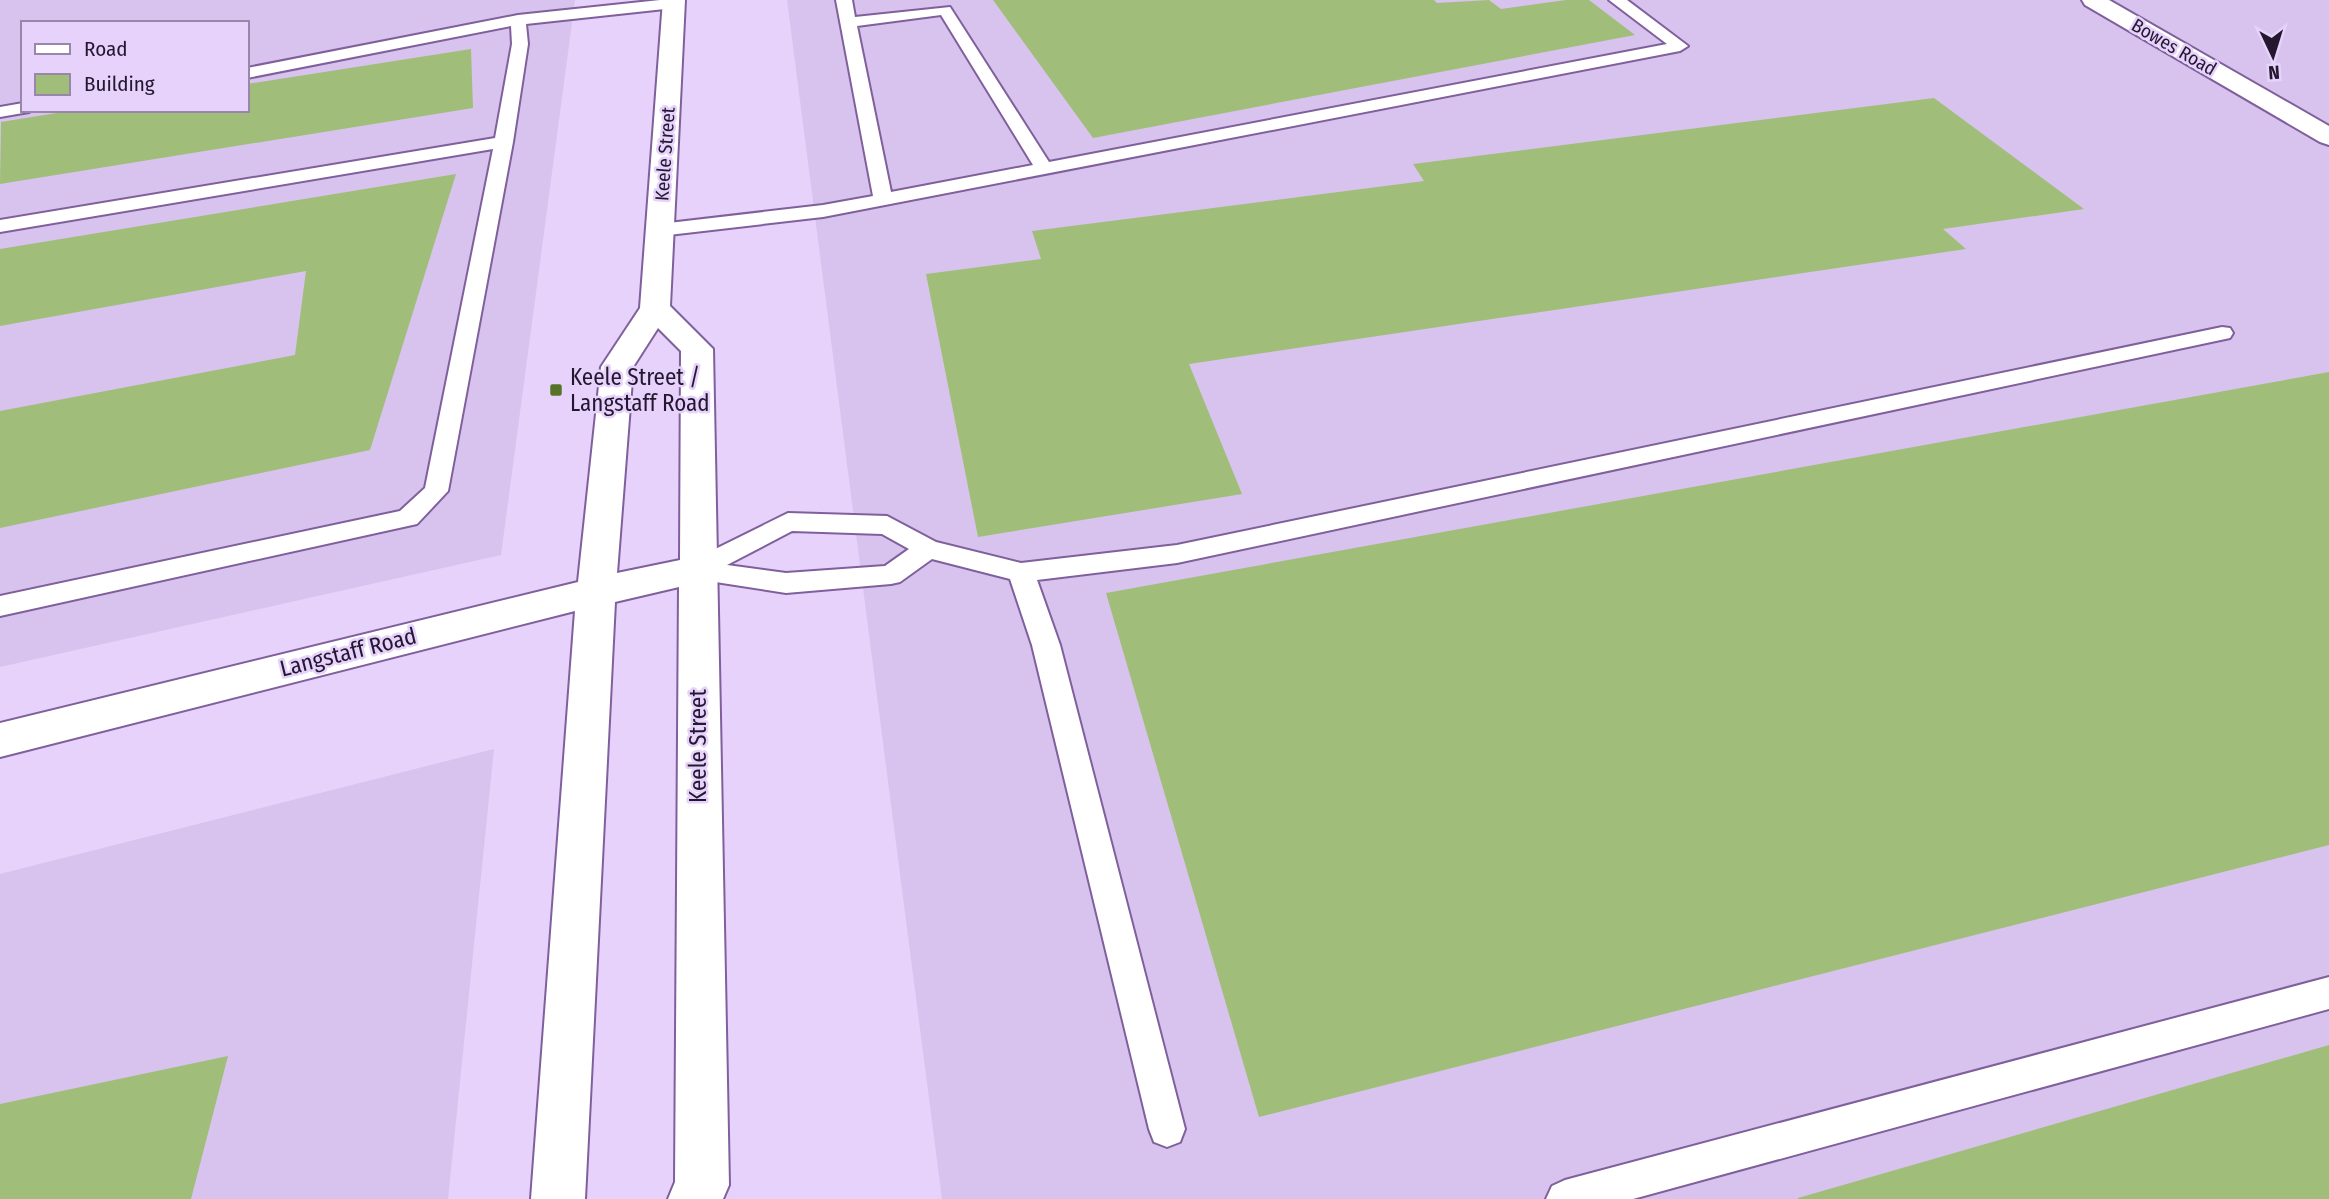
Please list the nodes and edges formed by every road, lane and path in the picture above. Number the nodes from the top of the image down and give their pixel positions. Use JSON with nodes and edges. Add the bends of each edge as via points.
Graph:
{"nodes":[{"id":1,"x":844,"y":0,"type":"edge"},
{"id":2,"x":1617,"y":0,"type":"edge"},
{"id":3,"x":2093,"y":0,"type":"edge"},
{"id":4,"x":674,"y":1,"type":"edge"},
{"id":5,"x":518,"y":20,"type":"junction"},
{"id":6,"x":848,"y":22,"type":"junction"},
{"id":7,"x":248,"y":73,"type":"edge"},
{"id":8,"x":21,"y":108,"type":"edge"},
{"id":9,"x":0,"y":112,"type":"edge"},
{"id":10,"x":2329,"y":137,"type":"edge"},
{"id":11,"x":503,"y":142,"type":"junction"},
{"id":12,"x":1044,"y":169,"type":"junction"},
{"id":13,"x":883,"y":200,"type":"junction"},
{"id":14,"x":0,"y":226,"type":"edge"},
{"id":15,"x":660,"y":230,"type":"junction"},
{"id":16,"x":655,"y":308,"type":"junction"},
{"id":17,"x":2222,"y":333,"type":"dead end"},
{"id":18,"x":928,"y":549,"type":"junction"},
{"id":19,"x":696,"y":570,"type":"junction"},
{"id":20,"x":1021,"y":572,"type":"junction"},
{"id":21,"x":596,"y":592,"type":"junction"},
{"id":22,"x":0,"y":606,"type":"edge"},
{"id":23,"x":0,"y":740,"type":"edge"},
{"id":24,"x":2329,"y":993,"type":"edge"},
{"id":25,"x":1167,"y":1129,"type":"dead end"},
{"id":26,"x":558,"y":1199,"type":"edge"},
{"id":27,"x":695,"y":1199,"type":"edge"},
{"id":28,"x":1565,"y":1199,"type":"edge"}],
"edges":[{"from":1,"to":6,"type":"lane"},
{"from":2,"to":12,"type":"lane","via":[[1679,46]]},
{"from":3,"to":10,"type":"main road","name":"Bowes Road"},
{"from":4,"to":5,"type":"lane"},
{"from":4,"to":15,"type":"main road","name":"Keele Street"},
{"from":5,"to":7,"type":"lane"},
{"from":5,"to":11,"type":"lane","via":[[520,44]]},
{"from":6,"to":12,"type":"lane","via":[[945,10]]},
{"from":6,"to":13,"type":"lane"},
{"from":8,"to":9,"type":"lane"},
{"from":11,"to":14,"type":"lane"},
{"from":11,"to":22,"type":"lane","via":[[436,491],[408,518]]},
{"from":12,"to":13,"type":"lane"},
{"from":13,"to":15,"type":"lane","via":[[769,219]]},
{"from":15,"to":16,"type":"main road","name":"Keele Street"},
{"from":16,"to":19,"type":"main road","name":"Keele Street","via":[[697,349]]},
{"from":16,"to":21,"type":"main road","name":"Keele Street","via":[[617,366]]},
{"from":17,"to":20,"type":"lane","via":[[1177,554]]},
{"from":18,"to":19,"type":"lane","via":[[891,575],[786,583]]},
{"from":18,"to":19,"type":"lane","via":[[887,525],[788,522]]},
{"from":18,"to":20,"type":"lane"},
{"from":19,"to":21,"type":"main road","name":"Langstaff Road"},
{"from":19,"to":27,"type":"main road","name":"Keele Street","via":[[702,1185]]},
{"from":20,"to":25,"type":"lane","via":[[1046,645]]},
{"from":21,"to":23,"type":"main road","name":"Langstaff Road"},
{"from":21,"to":26,"type":"main road","name":"Keele Street"},
{"from":24,"to":28,"type":"lane"}]}
